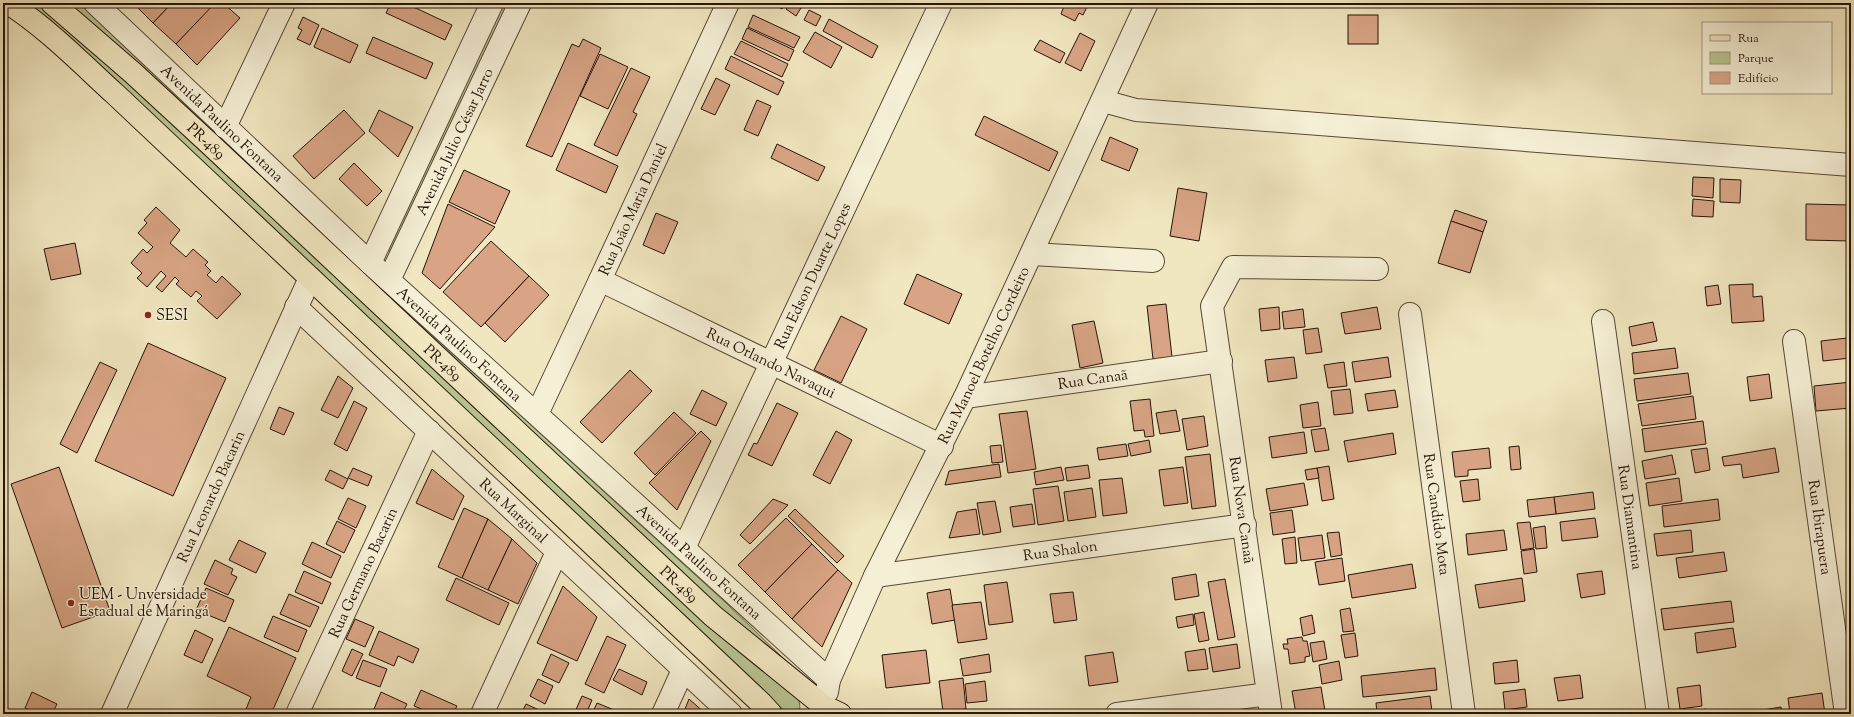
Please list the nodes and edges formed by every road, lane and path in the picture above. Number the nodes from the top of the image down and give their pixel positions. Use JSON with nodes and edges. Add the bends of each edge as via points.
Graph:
{"nodes":[{"id":1,"x":8,"y":3,"type":"edge"},
{"id":2,"x":52,"y":3,"type":"edge"},
{"id":3,"x":95,"y":3,"type":"edge"},
{"id":4,"x":284,"y":3,"type":"edge"},
{"id":5,"x":492,"y":3,"type":"edge"},
{"id":6,"x":520,"y":3,"type":"edge"},
{"id":7,"x":728,"y":3,"type":"edge"},
{"id":8,"x":941,"y":3,"type":"edge"},
{"id":9,"x":1147,"y":3,"type":"edge"},
{"id":10,"x":1103,"y":101,"type":"junction"},
{"id":11,"x":225,"y":127,"type":"junction"},
{"id":12,"x":1851,"y":164,"type":"edge"},
{"id":13,"x":1032,"y":254,"type":"junction"},
{"id":14,"x":1153,"y":261,"type":"dead end"},
{"id":15,"x":370,"y":263,"type":"junction"},
{"id":16,"x":1377,"y":269,"type":"dead end"},
{"id":17,"x":310,"y":278,"type":"junction"},
{"id":18,"x":389,"y":280,"type":"junction"},
{"id":19,"x":600,"y":280,"type":"junction"},
{"id":20,"x":296,"y":307,"type":"junction"},
{"id":21,"x":1410,"y":314,"type":"dead end"},
{"id":22,"x":1603,"y":321,"type":"dead end"},
{"id":23,"x":1794,"y":341,"type":"dead end"},
{"id":24,"x":1221,"y":361,"type":"junction"},
{"id":25,"x":771,"y":363,"type":"junction"},
{"id":26,"x":965,"y":397,"type":"junction"},
{"id":27,"x":537,"y":414,"type":"junction"},
{"id":28,"x":429,"y":431,"type":"junction"},
{"id":29,"x":942,"y":446,"type":"junction"},
{"id":30,"x":1245,"y":525,"type":"junction"},
{"id":31,"x":684,"y":548,"type":"junction"},
{"id":32,"x":557,"y":552,"type":"junction"},
{"id":33,"x":875,"y":576,"type":"junction"},
{"id":34,"x":683,"y":670,"type":"junction"},
{"id":35,"x":829,"y":680,"type":"junction"},
{"id":36,"x":1270,"y":704,"type":"edge"},
{"id":37,"x":826,"y":712,"type":"edge"},
{"id":38,"x":112,"y":714,"type":"edge"},
{"id":39,"x":297,"y":714,"type":"edge"},
{"id":40,"x":482,"y":714,"type":"edge"},
{"id":41,"x":663,"y":714,"type":"edge"},
{"id":42,"x":731,"y":714,"type":"edge"},
{"id":43,"x":771,"y":714,"type":"edge"},
{"id":44,"x":1117,"y":714,"type":"edge"},
{"id":45,"x":1464,"y":714,"type":"edge"},
{"id":46,"x":1658,"y":714,"type":"edge"},
{"id":47,"x":1846,"y":714,"type":"edge"}],
"edges":[{"from":1,"to":17,"type":"main road","name":"PR-489","number":"PR-489","via":[[57,41]]},
{"from":2,"to":37,"type":"main road","name":"PR-489","number":"PR-489","via":[[200,135],[713,616]]},
{"from":3,"to":11,"type":"street","name":"Avenida Paulino Fontana"},
{"from":4,"to":11,"type":"street"},
{"from":5,"to":15,"type":"street","name":"Avenida Julio César Jarro"},
{"from":6,"to":18,"type":"street","name":"Avenida Julio César Jarro"},
{"from":7,"to":19,"type":"street","name":"Rua João Maria Daniel"},
{"from":8,"to":25,"type":"street","name":"Rua Edson Duarte Lopes"},
{"from":9,"to":10,"type":"street","name":"Rua Manoel Botelho Cordeiro"},
{"from":10,"to":12,"type":"street","via":[[1136,110]]},
{"from":10,"to":13,"type":"street","name":"Rua Manoel Botelho Cordeiro"},
{"from":11,"to":15,"type":"street","name":"Avenida Paulino Fontana"},
{"from":13,"to":14,"type":"street"},
{"from":13,"to":26,"type":"street","name":"Rua Manoel Botelho Cordeiro"},
{"from":15,"to":18,"type":"street","name":"Avenida Paulino Fontana"},
{"from":16,"to":24,"type":"street","name":"Rua Nova Canaã","via":[[1233,267],[1212,306]]},
{"from":17,"to":20,"type":"street","name":"Rua Leonardo Bacarin"},
{"from":17,"to":43,"type":"main road","name":"PR-489","number":"PR-489"},
{"from":18,"to":27,"type":"street","name":"Avenida Paulino Fontana"},
{"from":19,"to":25,"type":"street","name":"Rua Orlando Navaqui"},
{"from":19,"to":27,"type":"street","name":"Rua João Maria Daniel"},
{"from":20,"to":28,"type":"street","name":"Rua Marginal"},
{"from":20,"to":38,"type":"street","name":"Rua Leonardo Bacarin"},
{"from":21,"to":45,"type":"street","name":"Rua Candido Mota"},
{"from":22,"to":46,"type":"street","name":"Rua Diamantina"},
{"from":23,"to":47,"type":"street","name":"Rua Ibirapuera"},
{"from":24,"to":26,"type":"street","name":"Rua Canaã"},
{"from":24,"to":30,"type":"street","name":"Rua Nova Canaã"},
{"from":25,"to":29,"type":"street","name":"Rua Orlando Navaqui"},
{"from":25,"to":31,"type":"street","name":"Rua Edson Duarte Lopes"},
{"from":26,"to":29,"type":"street","name":"Rua Manoel Botelho Cordeiro"},
{"from":27,"to":31,"type":"street","name":"Avenida Paulino Fontana"},
{"from":28,"to":32,"type":"street","name":"Rua Marginal"},
{"from":28,"to":39,"type":"street","name":"Rua Germano Bacarin"},
{"from":29,"to":33,"type":"street","name":"Rua Manoel Botelho Cordeiro"},
{"from":30,"to":33,"type":"street","name":"Rua Shalon"},
{"from":30,"to":36,"type":"street","name":"Rua Nova Canaã"},
{"from":31,"to":35,"type":"street","name":"Avenida Paulino Fontana"},
{"from":32,"to":34,"type":"street","name":"Rua Marginal"},
{"from":32,"to":40,"type":"street"},
{"from":33,"to":35,"type":"street","name":"Rua Manoel Botelho Cordeiro"},
{"from":34,"to":41,"type":"street"},
{"from":34,"to":42,"type":"street","name":"Rua Marginal"},
{"from":35,"to":37,"type":"street","name":"Rua Manoel Botelho Cordeiro"},
{"from":36,"to":44,"type":"street"}]}
